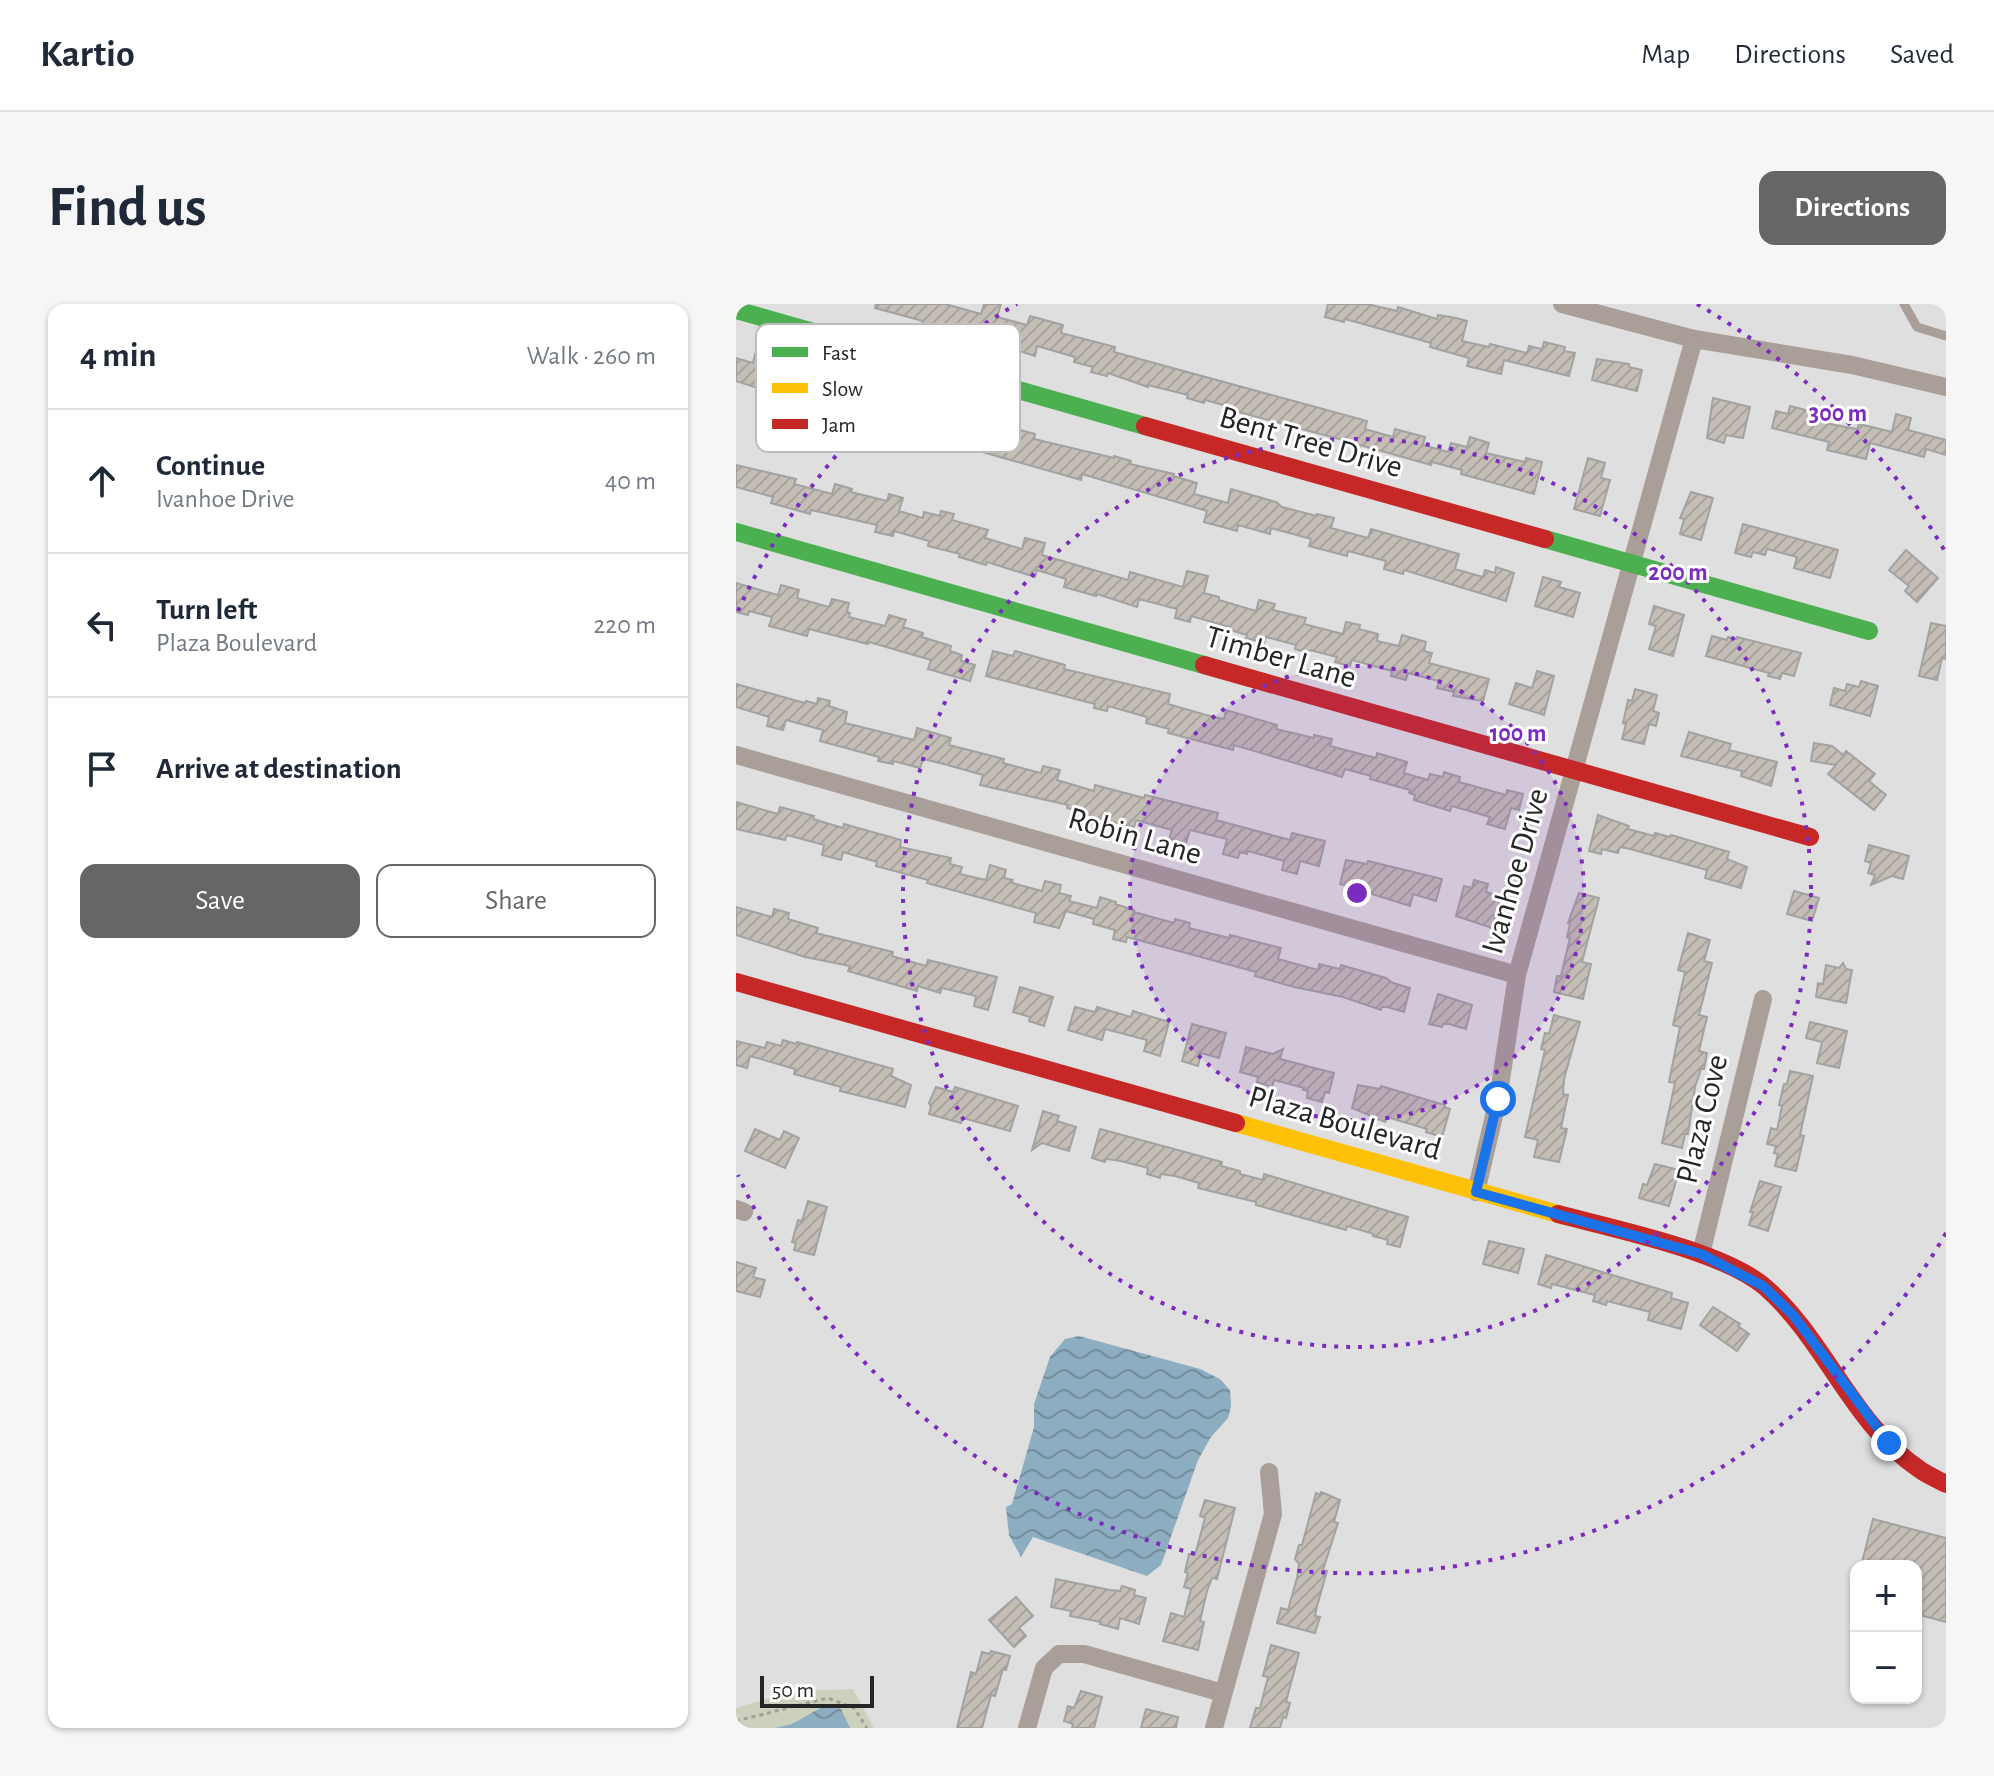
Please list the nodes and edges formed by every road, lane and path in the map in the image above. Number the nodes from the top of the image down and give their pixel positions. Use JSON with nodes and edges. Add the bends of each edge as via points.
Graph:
{"nodes":[{"id":1,"x":1904,"y":304,"type":"edge"},
{"id":2,"x":1570,"y":305,"type":"edge"},
{"id":3,"x":736,"y":310,"type":"edge"},
{"id":4,"x":785,"y":324,"type":"edge"},
{"id":5,"x":1946,"y":336,"type":"edge"},
{"id":6,"x":1694,"y":339,"type":"junction"},
{"id":7,"x":1946,"y":387,"type":"edge"},
{"id":8,"x":1020,"y":390,"type":"edge"},
{"id":9,"x":736,"y":532,"type":"edge"},
{"id":10,"x":1630,"y":563,"type":"junction"},
{"id":11,"x":1869,"y":631,"type":"dead end"},
{"id":12,"x":736,"y":755,"type":"edge"},
{"id":13,"x":1575,"y":771,"type":"junction"},
{"id":14,"x":1810,"y":837,"type":"dead end"},
{"id":15,"x":1517,"y":975,"type":"junction"},
{"id":16,"x":736,"y":982,"type":"edge"},
{"id":17,"x":1763,"y":999,"type":"dead end"},
{"id":18,"x":1476,"y":1192,"type":"junction"},
{"id":19,"x":1701,"y":1254,"type":"junction"},
{"id":20,"x":1269,"y":1472,"type":"dead end"},
{"id":21,"x":1946,"y":1484,"type":"edge"},
{"id":22,"x":1223,"y":1693,"type":"junction"},
{"id":23,"x":736,"y":1721,"type":"edge"},
{"id":24,"x":867,"y":1728,"type":"edge"},
{"id":25,"x":1027,"y":1728,"type":"edge"},
{"id":26,"x":1214,"y":1728,"type":"edge"}],
"edges":[{"from":1,"to":5,"type":"lane","via":[[1917,327]]},
{"from":2,"to":6,"type":"street"},
{"from":3,"to":4,"type":"street","name":"Bent Tree Drive"},
{"from":6,"to":7,"type":"street","via":[[1852,365]]},
{"from":6,"to":10,"type":"street","name":"Ivanhoe Drive"},
{"from":8,"to":10,"type":"street","name":"Bent Tree Drive"},
{"from":9,"to":13,"type":"street","name":"Timber Lane"},
{"from":10,"to":11,"type":"street","name":"Bent Tree Drive"},
{"from":10,"to":13,"type":"street","name":"Ivanhoe Drive"},
{"from":12,"to":15,"type":"street","name":"Robin Lane"},
{"from":13,"to":14,"type":"street","name":"Timber Lane"},
{"from":13,"to":15,"type":"street","name":"Ivanhoe Drive"},
{"from":15,"to":18,"type":"street","name":"Ivanhoe Drive","via":[[1498,1099]]},
{"from":16,"to":18,"type":"street","name":"Plaza Boulevard"},
{"from":17,"to":19,"type":"street","name":"Plaza Cove"},
{"from":18,"to":19,"type":"street","name":"Plaza Boulevard"},
{"from":19,"to":21,"type":"street","name":"Plaza Boulevard","via":[[1763,1286],[1793,1315],[1889,1443]]},
{"from":20,"to":22,"type":"street","via":[[1273,1514]]},
{"from":22,"to":25,"type":"street","via":[[1084,1654],[1059,1654],[1044,1668]]},
{"from":22,"to":26,"type":"street"},
{"from":23,"to":24,"type":"path","via":[[828,1698],[854,1708]]}]}
